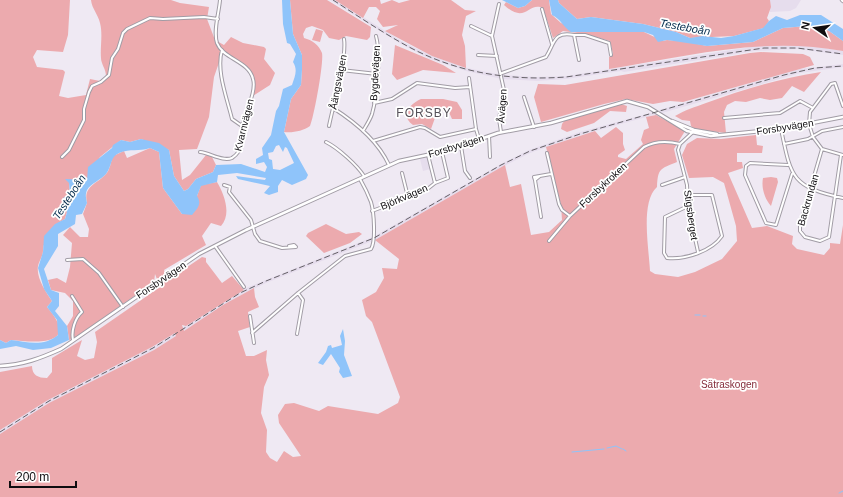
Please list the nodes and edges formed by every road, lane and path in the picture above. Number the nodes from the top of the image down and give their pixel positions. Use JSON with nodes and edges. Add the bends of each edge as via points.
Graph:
{"nodes":[{"id":1,"x":220,"y":0,"type":"edge"},
{"id":2,"x":499,"y":4,"type":"dead end"},
{"id":3,"x":542,"y":9,"type":"dead end"},
{"id":4,"x":218,"y":19,"type":"junction"},
{"id":5,"x":471,"y":26,"type":"dead end"},
{"id":6,"x":574,"y":35,"type":"junction"},
{"id":7,"x":376,"y":36,"type":"dead end"},
{"id":8,"x":492,"y":36,"type":"junction"},
{"id":9,"x":344,"y":39,"type":"dead end"},
{"id":10,"x":552,"y":44,"type":"junction"},
{"id":11,"x":222,"y":50,"type":"junction"},
{"id":12,"x":478,"y":55,"type":"dead end"},
{"id":13,"x":611,"y":55,"type":"dead end"},
{"id":14,"x":497,"y":56,"type":"junction"},
{"id":15,"x":579,"y":60,"type":"dead end"},
{"id":16,"x":341,"y":70,"type":"junction"},
{"id":17,"x":502,"y":73,"type":"junction"},
{"id":18,"x":377,"y":74,"type":"junction"},
{"id":19,"x":469,"y":78,"type":"dead end"},
{"id":20,"x":470,"y":86,"type":"junction"},
{"id":21,"x":524,"y":96,"type":"dead end"},
{"id":22,"x":374,"y":104,"type":"junction"},
{"id":23,"x":843,"y":106,"type":"edge"},
{"id":24,"x":333,"y":108,"type":"junction"},
{"id":25,"x":813,"y":108,"type":"junction"},
{"id":26,"x":843,"y":117,"type":"edge"},
{"id":27,"x":724,"y":118,"type":"dead end"},
{"id":28,"x":809,"y":124,"type":"junction"},
{"id":29,"x":242,"y":126,"type":"junction"},
{"id":30,"x":329,"y":126,"type":"dead end"},
{"id":31,"x":534,"y":127,"type":"junction"},
{"id":32,"x":843,"y":127,"type":"edge"},
{"id":33,"x":476,"y":129,"type":"junction"},
{"id":34,"x":781,"y":129,"type":"junction"},
{"id":35,"x":363,"y":131,"type":"junction"},
{"id":36,"x":501,"y":132,"type":"junction"},
{"id":37,"x":693,"y":132,"type":"junction"},
{"id":38,"x":489,"y":136,"type":"junction"},
{"id":39,"x":813,"y":137,"type":"junction"},
{"id":40,"x":479,"y":139,"type":"junction"},
{"id":41,"x":373,"y":141,"type":"junction"},
{"id":42,"x":326,"y":142,"type":"dead end"},
{"id":43,"x":680,"y":144,"type":"junction"},
{"id":44,"x":784,"y":144,"type":"junction"},
{"id":45,"x":461,"y":146,"type":"junction"},
{"id":46,"x":822,"y":149,"type":"junction"},
{"id":47,"x":200,"y":152,"type":"dead end"},
{"id":48,"x":442,"y":152,"type":"junction"},
{"id":49,"x":547,"y":153,"type":"dead end"},
{"id":50,"x":428,"y":155,"type":"junction"},
{"id":51,"x":842,"y":155,"type":"edge"},
{"id":52,"x":62,"y":157,"type":"dead end"},
{"id":53,"x":490,"y":157,"type":"dead end"},
{"id":54,"x":388,"y":165,"type":"junction"},
{"id":55,"x":788,"y":165,"type":"junction"},
{"id":56,"x":402,"y":173,"type":"dead end"},
{"id":57,"x":551,"y":174,"type":"junction"},
{"id":58,"x":792,"y":174,"type":"junction"},
{"id":59,"x":364,"y":176,"type":"junction"},
{"id":60,"x":685,"y":177,"type":"junction"},
{"id":61,"x":360,"y":178,"type":"junction"},
{"id":62,"x":470,"y":178,"type":"dead end"},
{"id":63,"x":435,"y":183,"type":"junction"},
{"id":64,"x":224,"y":185,"type":"dead end"},
{"id":65,"x":662,"y":185,"type":"dead end"},
{"id":66,"x":812,"y":189,"type":"junction"},
{"id":67,"x":688,"y":195,"type":"junction"},
{"id":68,"x":835,"y":196,"type":"junction"},
{"id":69,"x":408,"y":197,"type":"junction"},
{"id":70,"x":843,"y":198,"type":"edge"},
{"id":71,"x":688,"y":206,"type":"junction"},
{"id":72,"x":372,"y":211,"type":"junction"},
{"id":73,"x":570,"y":216,"type":"junction"},
{"id":74,"x":541,"y":217,"type":"dead end"},
{"id":75,"x":252,"y":228,"type":"junction"},
{"id":76,"x":549,"y":241,"type":"dead end"},
{"id":77,"x":215,"y":246,"type":"junction"},
{"id":78,"x":289,"y":246,"type":"dead end"},
{"id":79,"x":698,"y":252,"type":"junction"},
{"id":80,"x":67,"y":260,"type":"dead end"},
{"id":81,"x":244,"y":286,"type":"dead end"},
{"id":82,"x":298,"y":293,"type":"junction"},
{"id":83,"x":72,"y":296,"type":"dead end"},
{"id":84,"x":123,"y":307,"type":"junction"},
{"id":85,"x":250,"y":316,"type":"dead end"},
{"id":86,"x":252,"y":333,"type":"junction"},
{"id":87,"x":297,"y":334,"type":"dead end"},
{"id":88,"x":74,"y":341,"type":"junction"},
{"id":89,"x":254,"y":342,"type":"dead end"},
{"id":90,"x":0,"y":366,"type":"edge"}],
"edges":[{"from":1,"to":4,"type":"street"},
{"from":2,"to":8,"type":"street","name":"Åvägen"},
{"from":3,"to":10,"type":"street"},
{"from":4,"to":11,"type":"street","via":[[217,42]]},
{"from":4,"to":52,"type":"street","via":[[150,18],[127,29],[112,58],[109,75],[92,86],[84,108],[84,120],[69,150]]},
{"from":5,"to":8,"type":"street"},
{"from":6,"to":10,"type":"street","via":[[560,34]]},
{"from":6,"to":13,"type":"street","via":[[585,35],[610,43]]},
{"from":6,"to":15,"type":"street"},
{"from":7,"to":18,"type":"street","name":"Bygdevägen"},
{"from":8,"to":14,"type":"street","name":"Åvägen"},
{"from":9,"to":16,"type":"street","name":"Åängsvägen"},
{"from":10,"to":17,"type":"street","via":[[546,57]]},
{"from":11,"to":29,"type":"street","via":[[222,82],[232,119]]},
{"from":11,"to":29,"type":"street","name":"Kvarnvägen","via":[[249,71],[254,80]]},
{"from":12,"to":14,"type":"street"},
{"from":14,"to":17,"type":"street","name":"Åvägen"},
{"from":16,"to":18,"type":"street"},
{"from":16,"to":24,"type":"street","name":"Åängsvägen"},
{"from":17,"to":36,"type":"street","name":"Åvägen","via":[[504,95],[499,115]]},
{"from":18,"to":22,"type":"street","name":"Bygdevägen"},
{"from":19,"to":20,"type":"street"},
{"from":20,"to":22,"type":"street","via":[[455,88],[417,83],[392,99]]},
{"from":20,"to":33,"type":"street"},
{"from":21,"to":31,"type":"street"},
{"from":22,"to":35,"type":"street","name":"Bygdevägen","via":[[372,115]]},
{"from":23,"to":25,"type":"street","via":[[835,83],[830,85]]},
{"from":24,"to":30,"type":"street","name":"Åängsvägen"},
{"from":24,"to":35,"type":"street"},
{"from":25,"to":27,"type":"street","via":[[799,101],[794,107],[780,113]]},
{"from":25,"to":28,"type":"street","via":[[809,115]]},
{"from":26,"to":28,"type":"street","name":"Forsbyvägen"},
{"from":28,"to":34,"type":"street","name":"Forsbyvägen"},
{"from":28,"to":39,"type":"street"},
{"from":29,"to":47,"type":"street","name":"Kvarnvägen","via":[[236,156],[230,159],[220,158]]},
{"from":31,"to":36,"type":"street","name":"Forsbyvägen"},
{"from":31,"to":37,"type":"street","name":"Forsbyvägen","via":[[627,101],[648,107]]},
{"from":32,"to":39,"type":"street","via":[[822,131]]},
{"from":33,"to":40,"type":"street"},
{"from":33,"to":41,"type":"street","via":[[440,137],[420,127]]},
{"from":34,"to":37,"type":"street","name":"Forsbyvägen","via":[[728,135]]},
{"from":34,"to":44,"type":"street"},
{"from":35,"to":41,"type":"street"},
{"from":36,"to":38,"type":"street","name":"Forsbyvägen"},
{"from":37,"to":43,"type":"street"},
{"from":38,"to":40,"type":"street","name":"Forsbyvägen"},
{"from":38,"to":53,"type":"street"},
{"from":39,"to":44,"type":"street"},
{"from":39,"to":46,"type":"street"},
{"from":40,"to":45,"type":"street","name":"Forsbyvägen"},
{"from":41,"to":54,"type":"street"},
{"from":42,"to":59,"type":"street","via":[[339,150]]},
{"from":43,"to":60,"type":"street","name":"Stigsberget","via":[[678,155]]},
{"from":43,"to":73,"type":"street","name":"Forsbykroken","via":[[655,143],[644,147]]},
{"from":44,"to":55,"type":"street"},
{"from":45,"to":48,"type":"street","name":"Forsbyvägen"},
{"from":45,"to":62,"type":"street","via":[[465,171]]},
{"from":46,"to":51,"type":"street"},
{"from":46,"to":66,"type":"street","name":"Backrundan"},
{"from":48,"to":50,"type":"street","name":"Forsbyvägen"},
{"from":48,"to":63,"type":"street","name":"Björkvägen","via":[[448,178]]},
{"from":49,"to":57,"type":"street"},
{"from":50,"to":54,"type":"street","name":"Forsbyvägen"},
{"from":50,"to":63,"type":"street","name":"Björkvägen"},
{"from":51,"to":68,"type":"street","name":"Backrundan"},
{"from":54,"to":59,"type":"street","name":"Forsbyvägen"},
{"from":55,"to":58,"type":"street"},
{"from":55,"to":58,"type":"street","via":[[750,163],[746,166],[745,175],[766,223],[776,225]]},
{"from":56,"to":69,"type":"street"},
{"from":57,"to":73,"type":"street","via":[[558,204]]},
{"from":57,"to":74,"type":"street","via":[[534,177]]},
{"from":58,"to":66,"type":"street"},
{"from":59,"to":61,"type":"street","name":"Forsbyvägen"},
{"from":60,"to":65,"type":"street","name":"Stigsberget"},
{"from":60,"to":67,"type":"street","name":"Stigsberget"},
{"from":61,"to":72,"type":"street","via":[[371,202]]},
{"from":61,"to":75,"type":"street","name":"Forsbyvägen"},
{"from":63,"to":69,"type":"street","name":"Björkvägen","via":[[425,191]]},
{"from":64,"to":75,"type":"street","via":[[230,187],[230,192],[251,220]]},
{"from":66,"to":68,"type":"street"},
{"from":66,"to":68,"type":"street","name":"Backrundan","via":[[800,224],[800,231],[805,237],[820,241],[829,237]]},
{"from":67,"to":71,"type":"street","name":"Stigsberget"},
{"from":67,"to":79,"type":"street","via":[[712,194],[722,232],[721,238],[714,245]]},
{"from":68,"to":70,"type":"street"},
{"from":69,"to":72,"type":"street","name":"Björkvägen"},
{"from":71,"to":79,"type":"street","name":"Stigsberget"},
{"from":71,"to":79,"type":"street","via":[[665,217],[664,253],[667,258],[684,258]]},
{"from":72,"to":82,"type":"street","via":[[374,244],[371,249],[345,256]]},
{"from":73,"to":76,"type":"street","name":"Forsbykroken"},
{"from":75,"to":77,"type":"street","name":"Forsbyvägen"},
{"from":75,"to":78,"type":"street","via":[[262,242],[282,248]]},
{"from":77,"to":81,"type":"street"},
{"from":77,"to":84,"type":"street","name":"Forsbyvägen"},
{"from":80,"to":84,"type":"street","via":[[83,259],[99,273]]},
{"from":82,"to":86,"type":"street"},
{"from":82,"to":87,"type":"street","via":[[303,300]]},
{"from":83,"to":88,"type":"street","via":[[82,312],[74,329]]},
{"from":84,"to":88,"type":"street","name":"Forsbyvägen"},
{"from":85,"to":86,"type":"street"},
{"from":86,"to":89,"type":"street"},
{"from":88,"to":90,"type":"street","name":"Forsbyvägen","via":[[38,360]]}]}
